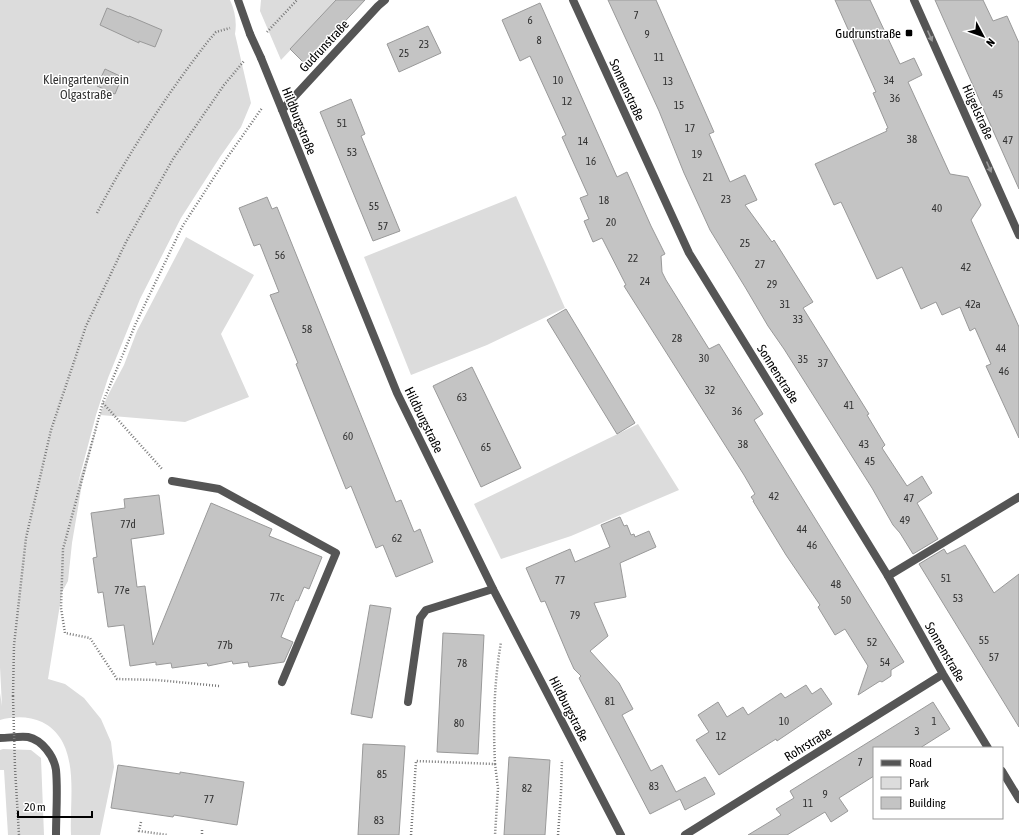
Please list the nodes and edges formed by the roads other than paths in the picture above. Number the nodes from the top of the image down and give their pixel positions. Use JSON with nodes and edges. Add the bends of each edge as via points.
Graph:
{"nodes":[{"id":1,"x":238,"y":0,"type":"edge"},
{"id":2,"x":385,"y":0,"type":"edge"},
{"id":3,"x":573,"y":0,"type":"edge"},
{"id":4,"x":914,"y":0,"type":"edge"},
{"id":5,"x":282,"y":110,"type":"junction"},
{"id":6,"x":1019,"y":235,"type":"edge"},
{"id":7,"x":172,"y":481,"type":"road end"},
{"id":8,"x":1019,"y":496,"type":"edge"},
{"id":9,"x":888,"y":576,"type":"junction"},
{"id":10,"x":493,"y":589,"type":"junction"},
{"id":11,"x":943,"y":674,"type":"junction"},
{"id":12,"x":282,"y":682,"type":"dead end"},
{"id":13,"x":408,"y":702,"type":"dead end"},
{"id":14,"x":0,"y":738,"type":"edge"},
{"id":15,"x":987,"y":747,"type":"edge"},
{"id":16,"x":1003,"y":773,"type":"edge"},
{"id":17,"x":1019,"y":799,"type":"edge"},
{"id":18,"x":56,"y":835,"type":"edge"},
{"id":19,"x":621,"y":835,"type":"edge"},
{"id":20,"x":685,"y":835,"type":"edge"}],
"edges":[{"from":1,"to":5,"type":"street","name":"Hildburgstraße","bridge":true},
{"from":2,"to":5,"type":"street","name":"Gudrunstraße"},
{"from":3,"to":9,"type":"street","name":"Sonnenstraße","via":[[689,253]]},
{"from":4,"to":6,"type":"street","name":"Hügelstraße","one_way":true},
{"from":5,"to":10,"type":"street","name":"Hildburgstraße","via":[[397,393]]},
{"from":7,"to":12,"type":"street","via":[[219,490],[336,553]]},
{"from":8,"to":9,"type":"street"},
{"from":9,"to":11,"type":"street","name":"Sonnenstraße"},
{"from":10,"to":13,"type":"street","via":[[426,610],[420,618]]},
{"from":10,"to":19,"type":"street","name":"Hildburgstraße"},
{"from":11,"to":15,"type":"street","name":"Sonnenstraße"},
{"from":11,"to":20,"type":"street","name":"Rohrstraße"},
{"from":14,"to":18,"type":"street","via":[[28,737],[46,748],[52,758],[56,769]]},
{"from":16,"to":17,"type":"street"}]}
